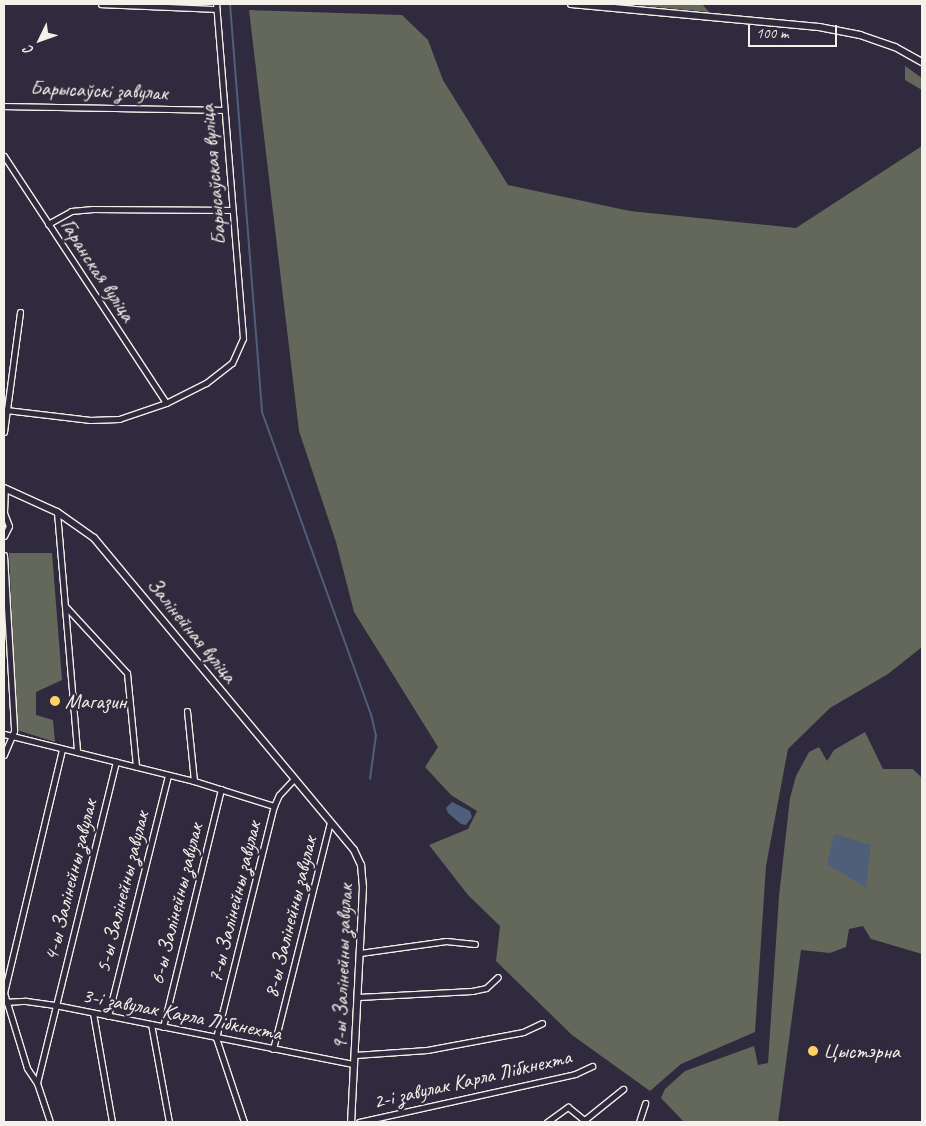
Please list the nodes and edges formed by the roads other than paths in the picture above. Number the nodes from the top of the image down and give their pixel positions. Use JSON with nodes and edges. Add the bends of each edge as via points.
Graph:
{"nodes":[{"id":1,"x":101,"y":4,"type":"edge"},
{"id":2,"x":571,"y":4,"type":"edge"},
{"id":3,"x":216,"y":6,"type":"edge"},
{"id":4,"x":922,"y":62,"type":"edge"},
{"id":5,"x":4,"y":106,"type":"edge"},
{"id":6,"x":224,"y":110,"type":"junction"},
{"id":7,"x":4,"y":156,"type":"edge"},
{"id":8,"x":232,"y":210,"type":"junction"},
{"id":9,"x":48,"y":224,"type":"junction"},
{"id":10,"x":20,"y":312,"type":"dead end"},
{"id":11,"x":166,"y":403,"type":"junction"},
{"id":12,"x":6,"y":410,"type":"junction"},
{"id":13,"x":4,"y":432,"type":"edge"},
{"id":14,"x":4,"y":489,"type":"edge"},
{"id":15,"x":57,"y":512,"type":"junction"},
{"id":16,"x":4,"y":536,"type":"edge"},
{"id":17,"x":4,"y":554,"type":"edge"},
{"id":18,"x":66,"y":607,"type":"junction"},
{"id":19,"x":187,"y":711,"type":"dead end"},
{"id":20,"x":4,"y":734,"type":"edge"},
{"id":21,"x":11,"y":736,"type":"junction"},
{"id":22,"x":62,"y":748,"type":"junction"},
{"id":23,"x":77,"y":752,"type":"junction"},
{"id":24,"x":4,"y":755,"type":"edge"},
{"id":25,"x":116,"y":762,"type":"junction"},
{"id":26,"x":136,"y":767,"type":"junction"},
{"id":27,"x":168,"y":775,"type":"junction"},
{"id":28,"x":294,"y":779,"type":"junction"},
{"id":29,"x":194,"y":781,"type":"junction"},
{"id":30,"x":221,"y":789,"type":"junction"},
{"id":31,"x":274,"y":806,"type":"junction"},
{"id":32,"x":330,"y":822,"type":"junction"},
{"id":33,"x":475,"y":944,"type":"dead end"},
{"id":34,"x":360,"y":953,"type":"junction"},
{"id":35,"x":498,"y":977,"type":"dead end"},
{"id":36,"x":358,"y":997,"type":"junction"},
{"id":37,"x":5,"y":1002,"type":"edge"},
{"id":38,"x":55,"y":1006,"type":"junction"},
{"id":39,"x":93,"y":1013,"type":"junction"},
{"id":40,"x":108,"y":1016,"type":"junction"},
{"id":41,"x":542,"y":1023,"type":"dead end"},
{"id":42,"x":151,"y":1024,"type":"junction"},
{"id":43,"x":163,"y":1027,"type":"junction"},
{"id":44,"x":216,"y":1038,"type":"junction"},
{"id":45,"x":273,"y":1049,"type":"junction"},
{"id":46,"x":355,"y":1055,"type":"junction"},
{"id":47,"x":354,"y":1064,"type":"junction"},
{"id":48,"x":592,"y":1066,"type":"dead end"},
{"id":49,"x":37,"y":1083,"type":"junction"},
{"id":50,"x":623,"y":1089,"type":"dead end"},
{"id":51,"x":645,"y":1103,"type":"dead end"},
{"id":52,"x":583,"y":1121,"type":"edge"},
{"id":53,"x":50,"y":1122,"type":"edge"},
{"id":54,"x":112,"y":1122,"type":"edge"},
{"id":55,"x":169,"y":1122,"type":"edge"},
{"id":56,"x":244,"y":1122,"type":"edge"},
{"id":57,"x":351,"y":1122,"type":"edge"},
{"id":58,"x":359,"y":1122,"type":"edge"},
{"id":59,"x":547,"y":1122,"type":"edge"},
{"id":60,"x":638,"y":1122,"type":"edge"}],
"edges":[{"from":1,"to":3,"type":"street","name":"Барысаўская вуліца"},
{"from":2,"to":4,"type":"street","via":[[819,27],[878,40]]},
{"from":3,"to":6,"type":"street","name":"Барысаўская вуліца"},
{"from":5,"to":6,"type":"street","name":"Барысаўскі завулак"},
{"from":6,"to":8,"type":"street","name":"Барысаўская вуліца"},
{"from":7,"to":9,"type":"street","name":"Гаранская вуліца"},
{"from":8,"to":9,"type":"street","via":[[93,209],[71,211]]},
{"from":8,"to":11,"type":"street","name":"Барысаўская вуліца","via":[[243,338],[232,363],[206,384]]},
{"from":9,"to":11,"type":"street","name":"Гаранская вуліца"},
{"from":10,"to":12,"type":"street"},
{"from":11,"to":12,"type":"street","via":[[119,419],[90,420]]},
{"from":12,"to":13,"type":"street"},
{"from":14,"to":15,"type":"street","name":"Залінейная вуліца"},
{"from":14,"to":16,"type":"street","via":[[4,513],[9,526]]},
{"from":15,"to":18,"type":"street"},
{"from":15,"to":28,"type":"street","name":"Залінейная вуліца","via":[[94,538]]},
{"from":17,"to":21,"type":"street","via":[[14,731]]},
{"from":18,"to":23,"type":"street"},
{"from":18,"to":26,"type":"street","via":[[127,673]]},
{"from":19,"to":29,"type":"street"},
{"from":20,"to":21,"type":"street"},
{"from":21,"to":22,"type":"street"},
{"from":21,"to":24,"type":"street"},
{"from":22,"to":23,"type":"street"},
{"from":22,"to":37,"type":"street","via":[[4,993]]},
{"from":23,"to":25,"type":"street"},
{"from":25,"to":26,"type":"street"},
{"from":25,"to":38,"type":"street","name":"4-ы Залінейны завулак"},
{"from":26,"to":27,"type":"street"},
{"from":27,"to":29,"type":"street"},
{"from":27,"to":40,"type":"street","name":"5-ы Залінейны завулак"},
{"from":28,"to":31,"type":"street","name":"7-ы Залінейны завулак","via":[[279,795]]},
{"from":28,"to":32,"type":"street","name":"Залінейная вуліца"},
{"from":29,"to":30,"type":"street"},
{"from":30,"to":31,"type":"street"},
{"from":30,"to":43,"type":"street","name":"6-ы Залінейны завулак"},
{"from":31,"to":44,"type":"street","name":"7-ы Залінейны завулак"},
{"from":32,"to":34,"type":"street","name":"9-ы Залінейны завулак","via":[[361,865]]},
{"from":32,"to":45,"type":"street","name":"8-ы Залінейны завулак"},
{"from":33,"to":34,"type":"street","via":[[446,941]]},
{"from":34,"to":36,"type":"street","name":"9-ы Залінейны завулак"},
{"from":35,"to":36,"type":"street","via":[[486,988],[472,991]]},
{"from":36,"to":46,"type":"street","name":"9-ы Залінейны завулак"},
{"from":37,"to":38,"type":"street","name":"3-і завулак Карла Лібкнехта"},
{"from":37,"to":49,"type":"street","via":[[27,1068]]},
{"from":38,"to":39,"type":"street","name":"3-і завулак Карла Лібкнехта"},
{"from":38,"to":49,"type":"street","name":"4-ы Залінейны завулак"},
{"from":39,"to":40,"type":"street","name":"3-і завулак Карла Лібкнехта"},
{"from":39,"to":54,"type":"street"},
{"from":40,"to":42,"type":"street","name":"3-і завулак Карла Лібкнехта"},
{"from":41,"to":46,"type":"street","via":[[523,1032],[427,1050]]},
{"from":42,"to":43,"type":"street","name":"3-і завулак Карла Лібкнехта"},
{"from":42,"to":55,"type":"street"},
{"from":43,"to":44,"type":"street","name":"3-і завулак Карла Лібкнехта"},
{"from":44,"to":45,"type":"street","name":"3-і завулак Карла Лібкнехта"},
{"from":44,"to":56,"type":"street"},
{"from":45,"to":47,"type":"street","name":"3-і завулак Карла Лібкнехта"},
{"from":46,"to":47,"type":"street","name":"9-ы Залінейны завулак"},
{"from":47,"to":57,"type":"street","name":"9-ы Залінейны завулак"},
{"from":48,"to":58,"type":"street","name":"2-і завулак Карла Лібкнехта","via":[[575,1074]]},
{"from":49,"to":53,"type":"street"},
{"from":50,"to":52,"type":"street"},
{"from":51,"to":60,"type":"street"},
{"from":52,"to":59,"type":"street","via":[[568,1107]]}]}
